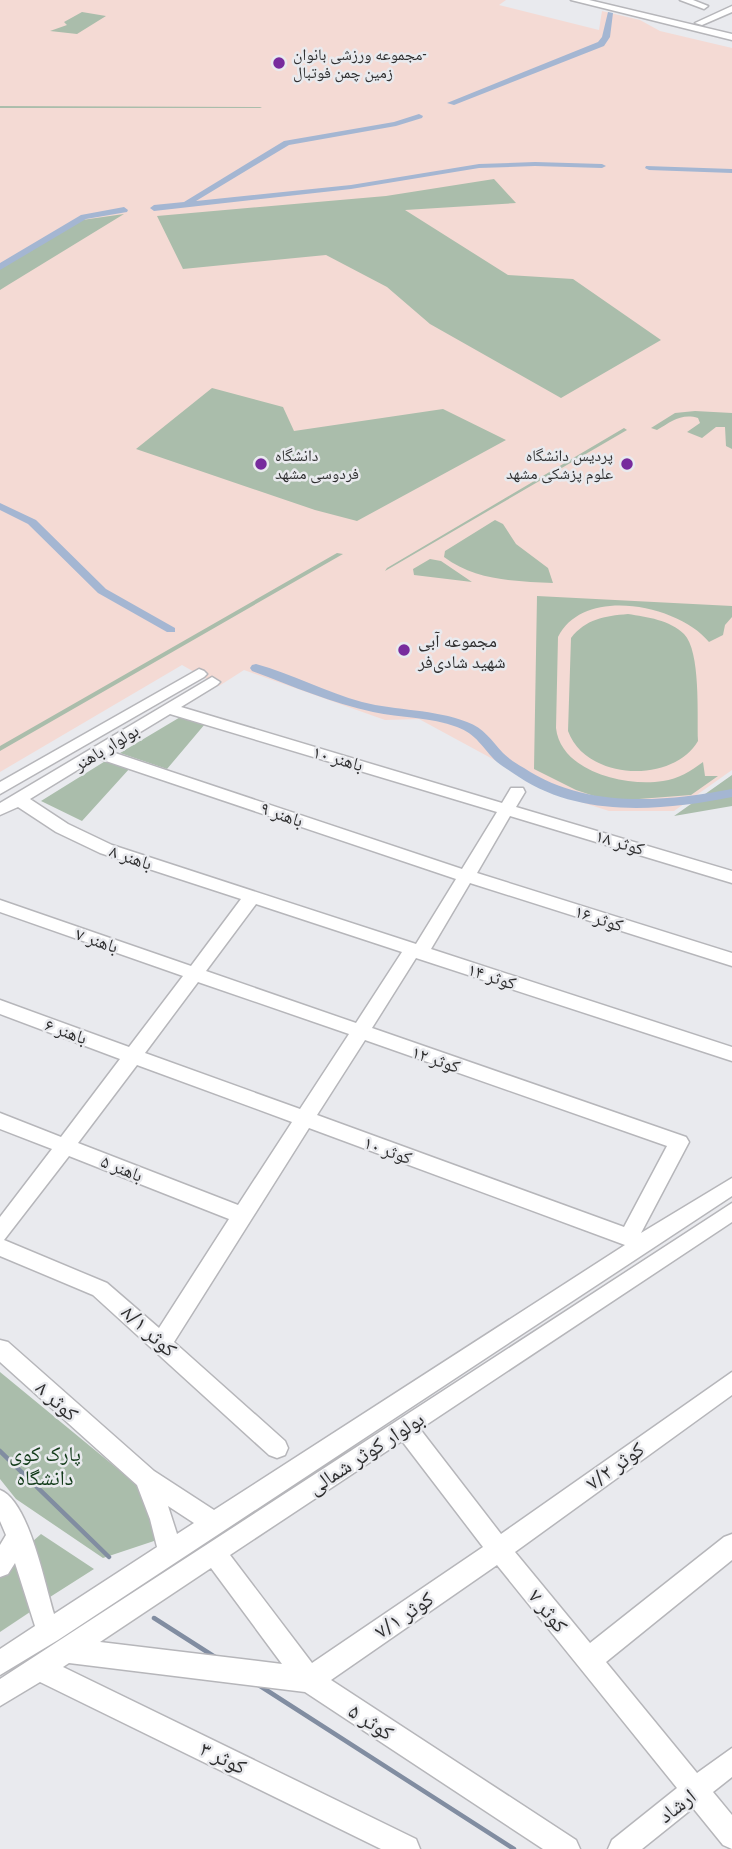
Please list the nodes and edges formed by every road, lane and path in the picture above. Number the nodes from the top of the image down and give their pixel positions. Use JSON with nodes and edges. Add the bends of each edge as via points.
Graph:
{"nodes":[{"id":1,"x":576,"y":0,"type":"edge"},
{"id":2,"x":604,"y":0,"type":"edge"},
{"id":3,"x":684,"y":0,"type":"edge"},
{"id":4,"x":704,"y":6,"type":"dead end"},
{"id":5,"x":732,"y":9,"type":"edge"},
{"id":6,"x":650,"y":14,"type":"junction"},
{"id":7,"x":719,"y":15,"type":"junction"},
{"id":8,"x":732,"y":18,"type":"edge"},
{"id":9,"x":699,"y":23,"type":"junction"},
{"id":10,"x":732,"y":31,"type":"edge"},
{"id":11,"x":732,"y":37,"type":"edge"},
{"id":12,"x":169,"y":709,"type":"junction"},
{"id":13,"x":98,"y":753,"type":"junction"},
{"id":14,"x":0,"y":789,"type":"edge"},
{"id":15,"x":517,"y":792,"type":"dead end"},
{"id":16,"x":18,"y":799,"type":"junction"},
{"id":17,"x":507,"y":808,"type":"junction"},
{"id":18,"x":0,"y":810,"type":"edge"},
{"id":19,"x":466,"y":876,"type":"junction"},
{"id":20,"x":732,"y":877,"type":"edge"},
{"id":21,"x":252,"y":897,"type":"junction"},
{"id":22,"x":0,"y":906,"type":"edge"},
{"id":23,"x":416,"y":952,"type":"junction"},
{"id":24,"x":732,"y":960,"type":"edge"},
{"id":25,"x":194,"y":973,"type":"junction"},
{"id":26,"x":0,"y":1007,"type":"edge"},
{"id":27,"x":360,"y":1033,"type":"junction"},
{"id":28,"x":732,"y":1054,"type":"edge"},
{"id":29,"x":133,"y":1055,"type":"junction"},
{"id":30,"x":304,"y":1120,"type":"junction"},
{"id":31,"x":0,"y":1121,"type":"edge"},
{"id":32,"x":65,"y":1146,"type":"junction"},
{"id":33,"x":732,"y":1186,"type":"edge"},
{"id":34,"x":717,"y":1213,"type":"edge"},
{"id":35,"x":243,"y":1216,"type":"junction"},
{"id":36,"x":0,"y":1233,"type":"edge"},
{"id":37,"x":637,"y":1240,"type":"junction"},
{"id":38,"x":0,"y":1247,"type":"edge"},
{"id":39,"x":162,"y":1342,"type":"junction"},
{"id":40,"x":0,"y":1349,"type":"edge"},
{"id":41,"x":732,"y":1382,"type":"edge"},
{"id":42,"x":405,"y":1427,"type":"junction"},
{"id":43,"x":277,"y":1448,"type":"dead end"},
{"id":44,"x":146,"y":1478,"type":"junction"},
{"id":45,"x":10,"y":1518,"type":"edge"},
{"id":46,"x":214,"y":1523,"type":"junction"},
{"id":47,"x":732,"y":1545,"type":"edge"},
{"id":48,"x":499,"y":1550,"type":"junction"},
{"id":49,"x":170,"y":1553,"type":"junction"},
{"id":50,"x":214,"y":1553,"type":"junction"},
{"id":51,"x":0,"y":1566,"type":"edge"},
{"id":52,"x":49,"y":1632,"type":"junction"},
{"id":53,"x":66,"y":1650,"type":"junction"},
{"id":54,"x":588,"y":1660,"type":"junction"},
{"id":55,"x":0,"y":1663,"type":"edge"},
{"id":56,"x":40,"y":1668,"type":"junction"},
{"id":57,"x":309,"y":1680,"type":"junction"},
{"id":58,"x":0,"y":1694,"type":"edge"},
{"id":59,"x":732,"y":1761,"type":"edge"},
{"id":60,"x":695,"y":1792,"type":"junction"},
{"id":61,"x":732,"y":1836,"type":"edge"},
{"id":62,"x":407,"y":1848,"type":"edge"},
{"id":63,"x":567,"y":1849,"type":"edge"},
{"id":64,"x":621,"y":1849,"type":"edge"}],
"edges":[{"from":1,"to":6,"type":"main road"},
{"from":2,"to":6,"type":"main road"},
{"from":3,"to":4,"type":"street"},
{"from":5,"to":7,"type":"street"},
{"from":6,"to":9,"type":"main road"},
{"from":6,"to":11,"type":"main road"},
{"from":7,"to":8,"type":"street"},
{"from":7,"to":9,"type":"street"},
{"from":9,"to":10,"type":"main road"},
{"from":12,"to":13,"type":"street","name":"بولوار باهنر"},
{"from":12,"to":14,"type":"street","name":"بولوار باهنر","via":[[202,681]]},
{"from":12,"to":17,"type":"street","name":"باهنر ۱۰"},
{"from":13,"to":16,"type":"street","name":"بولوار باهنر"},
{"from":13,"to":19,"type":"street","name":"باهنر ۹"},
{"from":15,"to":17,"type":"street"},
{"from":16,"to":18,"type":"street","name":"بولوار باهنر"},
{"from":16,"to":21,"type":"street","name":"باهنر ۸","via":[[106,849]]},
{"from":17,"to":19,"type":"street"},
{"from":17,"to":20,"type":"street","name":"کوثر ۱۸"},
{"from":19,"to":23,"type":"street"},
{"from":19,"to":24,"type":"street","name":"کوثر ۱۶"},
{"from":21,"to":23,"type":"street","name":"کوثر ۱۴"},
{"from":21,"to":25,"type":"street"},
{"from":22,"to":25,"type":"street","name":"باهنر ۷"},
{"from":23,"to":27,"type":"street"},
{"from":23,"to":28,"type":"street","name":"کوثر ۱۴"},
{"from":25,"to":27,"type":"street","name":"کوثر ۱۲"},
{"from":25,"to":29,"type":"street"},
{"from":26,"to":29,"type":"street","name":"باهنر ۶"},
{"from":27,"to":30,"type":"street"},
{"from":27,"to":37,"type":"street","name":"کوثر ۱۲","via":[[679,1142]]},
{"from":29,"to":30,"type":"street","name":"کوثر ۱۰"},
{"from":29,"to":32,"type":"street"},
{"from":30,"to":35,"type":"street"},
{"from":30,"to":37,"type":"street","name":"کوثر ۱۰"},
{"from":31,"to":32,"type":"street","name":"باهنر ۵"},
{"from":32,"to":35,"type":"street","name":"باهنر ۵"},
{"from":32,"to":36,"type":"street"},
{"from":33,"to":34,"type":"street","name":"بولوار کوثر شمالی"},
{"from":34,"to":37,"type":"street","name":"بولوار کوثر شمالی"},
{"from":34,"to":42,"type":"street","name":"بولوار کوثر شمالی"},
{"from":35,"to":39,"type":"street"},
{"from":37,"to":46,"type":"street","name":"بولوار کوثر شمالی"},
{"from":38,"to":39,"type":"street","name":"کوثر ۸/۱","via":[[100,1289]]},
{"from":39,"to":43,"type":"street","name":"کوثر ۸/۱"},
{"from":40,"to":44,"type":"street","name":"کوثر ۸"},
{"from":41,"to":48,"type":"street","name":"کوثر ۷/۲"},
{"from":42,"to":48,"type":"street","name":"کوثر ۷"},
{"from":42,"to":50,"type":"street","name":"بولوار کوثر شمالی"},
{"from":44,"to":46,"type":"street","name":"کوثر ۸"},
{"from":44,"to":49,"type":"street","name":"کوثر ۸"},
{"from":45,"to":51,"type":"street"},
{"from":45,"to":52,"type":"street"},
{"from":46,"to":49,"type":"street","name":"بولوار کوثر شمالی"},
{"from":47,"to":54,"type":"street"},
{"from":48,"to":54,"type":"street","name":"کوثر ۷"},
{"from":48,"to":57,"type":"street","name":"کوثر ۷/۱"},
{"from":49,"to":52,"type":"street","name":"بولوار کوثر شمالی"},
{"from":50,"to":53,"type":"street","name":"بولوار کوثر شمالی"},
{"from":50,"to":57,"type":"street","name":"کوثر ۵"},
{"from":52,"to":55,"type":"street","name":"بولوار کوثر شمالی"},
{"from":53,"to":56,"type":"street","name":"بولوار کوثر شمالی"},
{"from":53,"to":57,"type":"street"},
{"from":54,"to":60,"type":"street","name":"کوثر ۷"},
{"from":56,"to":58,"type":"street","name":"بولوار کوثر شمالی"},
{"from":56,"to":62,"type":"street","name":"کوثر ۳"},
{"from":57,"to":63,"type":"street","name":"کوثر ۵"},
{"from":59,"to":60,"type":"street","name":"ارشاد"},
{"from":60,"to":61,"type":"street","name":"کوثر ۷"},
{"from":60,"to":64,"type":"street","name":"ارشاد"}]}
